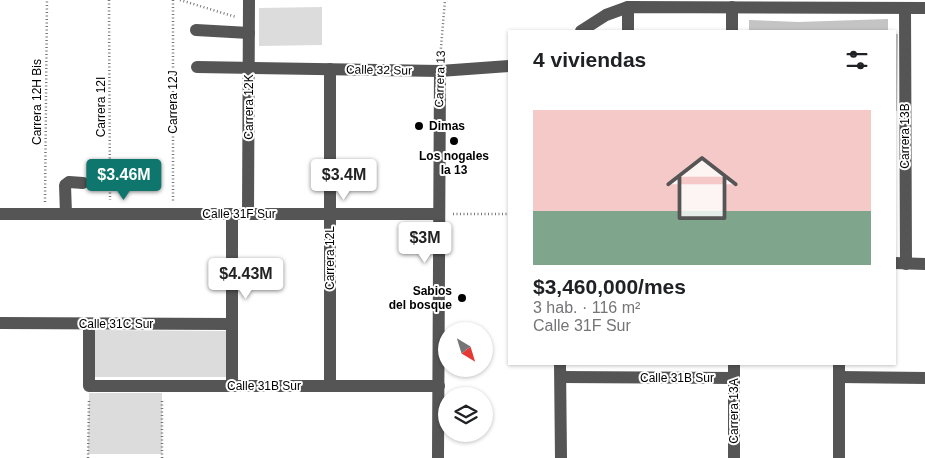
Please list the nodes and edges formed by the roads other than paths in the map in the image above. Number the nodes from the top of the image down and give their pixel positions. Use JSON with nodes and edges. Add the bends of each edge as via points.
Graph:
{"nodes":[{"id":1,"x":249,"y":0,"type":"edge"},
{"id":2,"x":628,"y":7,"type":"junction"},
{"id":3,"x":732,"y":7,"type":"junction"},
{"id":4,"x":905,"y":8,"type":"junction"},
{"id":5,"x":925,"y":8,"type":"edge"},
{"id":6,"x":249,"y":27,"type":"junction"},
{"id":7,"x":196,"y":30,"type":"dead end"},
{"id":8,"x":584,"y":30,"type":"edge"},
{"id":9,"x":628,"y":30,"type":"edge"},
{"id":10,"x":732,"y":30,"type":"edge"},
{"id":11,"x":508,"y":66,"type":"edge"},
{"id":12,"x":197,"y":67,"type":"dead end"},
{"id":13,"x":249,"y":68,"type":"junction"},
{"id":14,"x":330,"y":69,"type":"junction"},
{"id":15,"x":440,"y":71,"type":"junction"},
{"id":16,"x":83,"y":183,"type":"dead end"},
{"id":17,"x":0,"y":214,"type":"edge"},
{"id":18,"x":66,"y":214,"type":"junction"},
{"id":19,"x":232,"y":214,"type":"junction"},
{"id":20,"x":248,"y":214,"type":"junction"},
{"id":21,"x":330,"y":214,"type":"junction"},
{"id":22,"x":439,"y":214,"type":"junction"},
{"id":23,"x":900,"y":264,"type":"edge"},
{"id":24,"x":925,"y":264,"type":"edge"},
{"id":25,"x":0,"y":323,"type":"edge"},
{"id":26,"x":89,"y":324,"type":"junction"},
{"id":27,"x":232,"y":324,"type":"junction"},
{"id":28,"x":560,"y":365,"type":"edge"},
{"id":29,"x":734,"y":365,"type":"edge"},
{"id":30,"x":839,"y":365,"type":"edge"},
{"id":31,"x":839,"y":377,"type":"junction"},
{"id":32,"x":560,"y":378,"type":"junction"},
{"id":33,"x":734,"y":378,"type":"junction"},
{"id":34,"x":925,"y":378,"type":"edge"},
{"id":35,"x":232,"y":386,"type":"junction"},
{"id":36,"x":330,"y":386,"type":"junction"},
{"id":37,"x":439,"y":386,"type":"junction"},
{"id":38,"x":438,"y":458,"type":"edge"},
{"id":39,"x":561,"y":458,"type":"edge"},
{"id":40,"x":734,"y":458,"type":"edge"},
{"id":41,"x":839,"y":458,"type":"edge"}],
"edges":[{"from":1,"to":6,"type":"street","name":"Carrera 12K"},
{"from":2,"to":3,"type":"street"},
{"from":2,"to":8,"type":"street","via":[[606,15]]},
{"from":2,"to":9,"type":"street"},
{"from":3,"to":4,"type":"street"},
{"from":3,"to":10,"type":"street"},
{"from":4,"to":5,"type":"street"},
{"from":4,"to":23,"type":"street","name":"Carrera 13B"},
{"from":6,"to":7,"type":"street"},
{"from":6,"to":13,"type":"street","name":"Carrera 12K"},
{"from":11,"to":15,"type":"street","name":"Calle 32 Sur"},
{"from":12,"to":13,"type":"street","name":"Calle 32 Sur"},
{"from":13,"to":14,"type":"street","name":"Calle 32 Sur"},
{"from":13,"to":20,"type":"street","name":"Carrera 12K"},
{"from":14,"to":15,"type":"street","name":"Calle 32 Sur"},
{"from":14,"to":21,"type":"street","name":"Carrera 12L"},
{"from":15,"to":22,"type":"street","name":"Carrera 13"},
{"from":16,"to":18,"type":"street","via":[[69,182],[65,185]]},
{"from":17,"to":18,"type":"street","name":"Calle 31F Sur"},
{"from":18,"to":19,"type":"street","name":"Calle 31F Sur"},
{"from":19,"to":20,"type":"street","name":"Calle 31F Sur"},
{"from":19,"to":27,"type":"street"},
{"from":20,"to":21,"type":"street","name":"Calle 31F Sur"},
{"from":21,"to":22,"type":"street","name":"Calle 31F Sur"},
{"from":21,"to":36,"type":"street","name":"Carrera 12L"},
{"from":22,"to":37,"type":"street","name":"Carrera 13"},
{"from":23,"to":24,"type":"street"},
{"from":25,"to":26,"type":"street","name":"Calle 31C Sur"},
{"from":26,"to":27,"type":"street","name":"Calle 31C Sur"},
{"from":26,"to":35,"type":"street","name":"Calle 31B Sur","via":[[89,386]]},
{"from":27,"to":35,"type":"street"},
{"from":28,"to":32,"type":"street"},
{"from":29,"to":33,"type":"street","name":"Carrera 13A"},
{"from":30,"to":31,"type":"street"},
{"from":31,"to":34,"type":"street"},
{"from":31,"to":41,"type":"street"},
{"from":32,"to":33,"type":"street","name":"Calle 31B Sur"},
{"from":32,"to":39,"type":"street"},
{"from":33,"to":40,"type":"street","name":"Carrera 13A"},
{"from":35,"to":36,"type":"street","name":"Calle 31B Sur"},
{"from":36,"to":37,"type":"street","name":"Calle 31B Sur"},
{"from":37,"to":38,"type":"street","name":"Carrera 13"}]}
